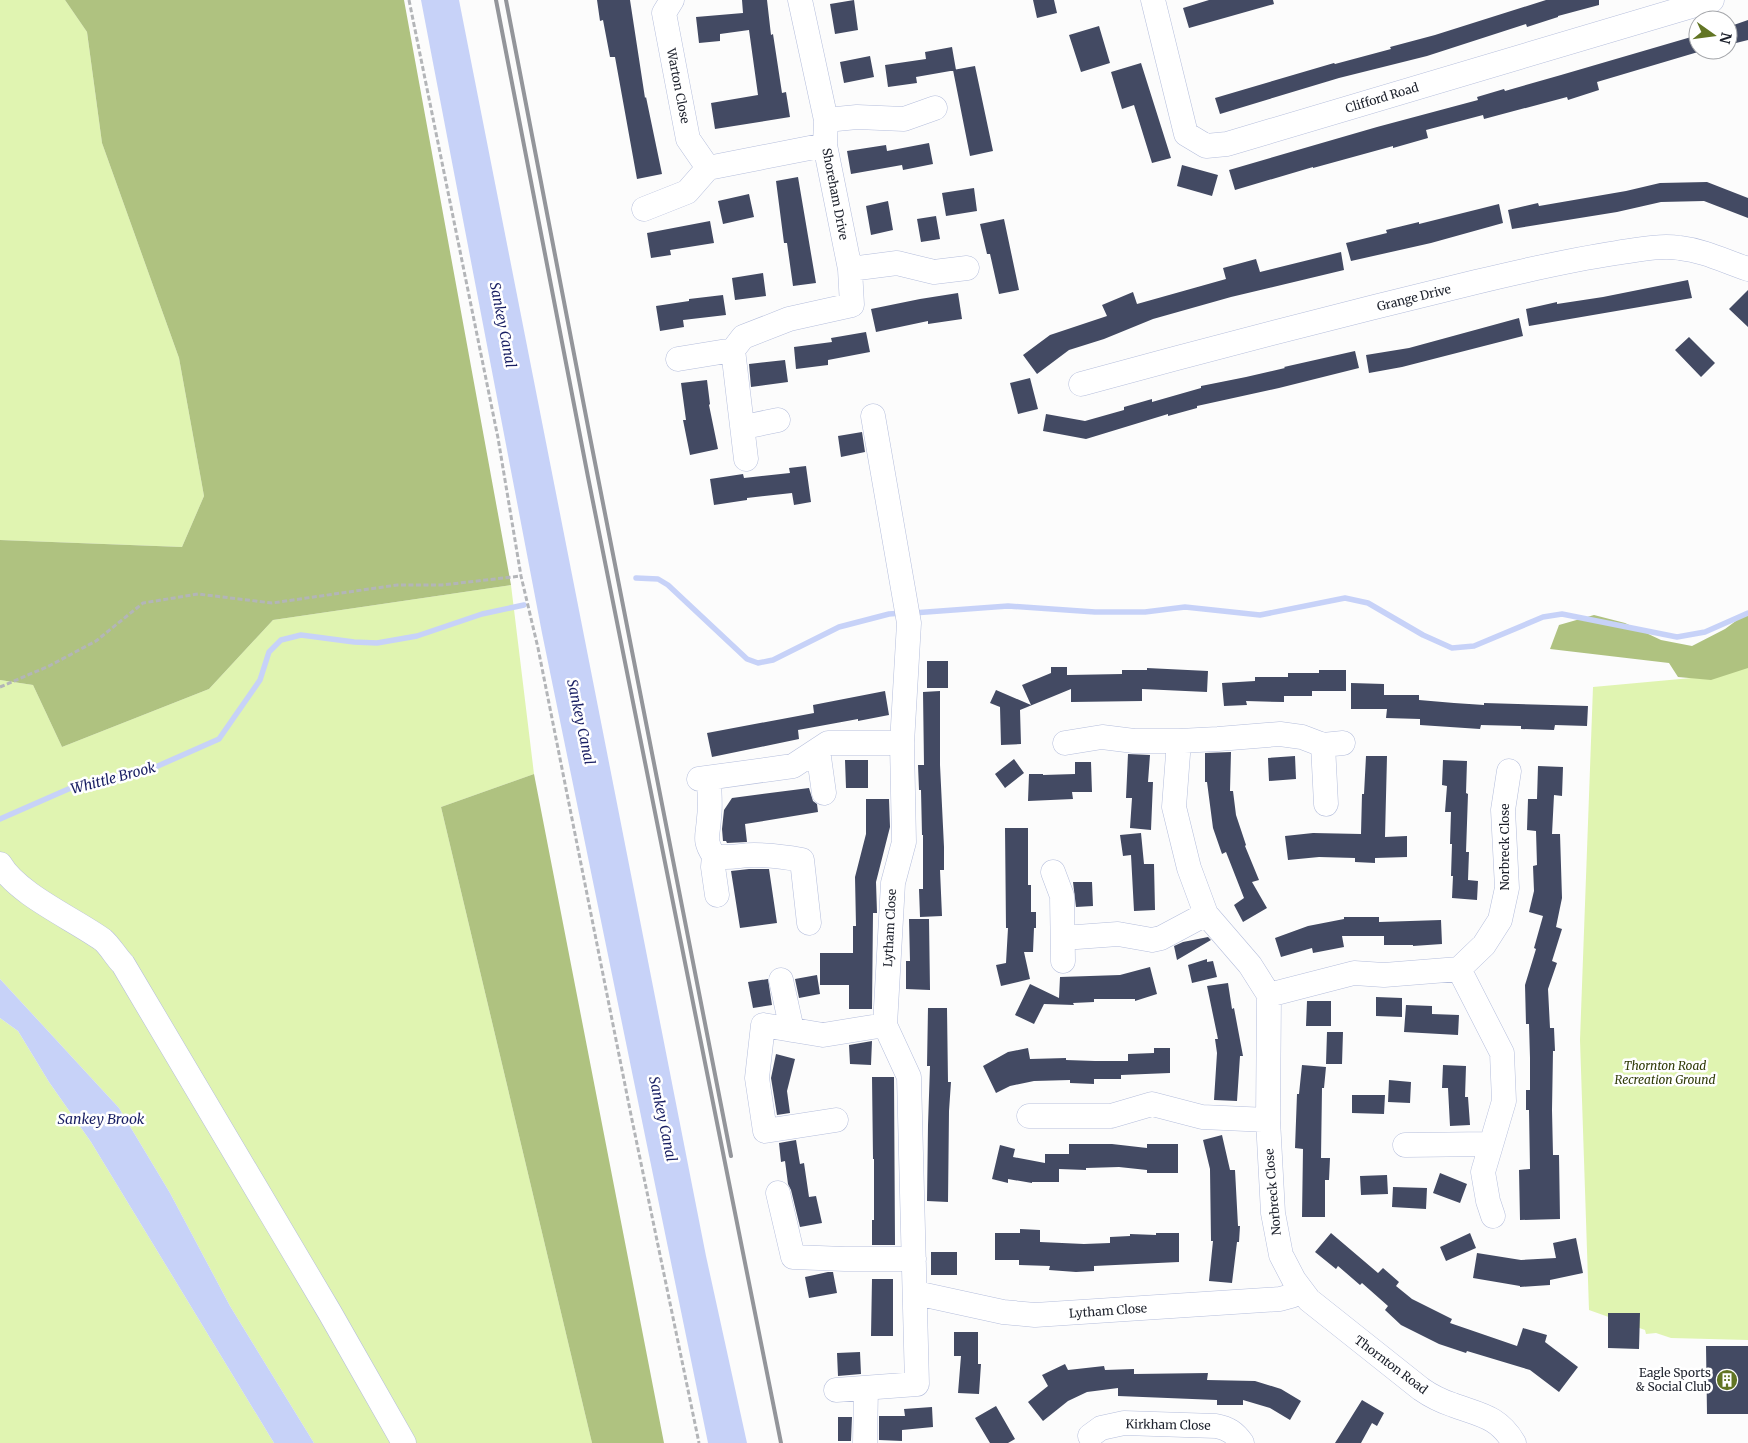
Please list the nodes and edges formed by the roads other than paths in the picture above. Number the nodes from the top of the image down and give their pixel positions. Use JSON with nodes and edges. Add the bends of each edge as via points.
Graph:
{"nodes":[{"id":1,"x":672,"y":0,"type":"edge"},
{"id":2,"x":800,"y":0,"type":"edge"},
{"id":3,"x":1153,"y":0,"type":"edge"},
{"id":4,"x":1712,"y":0,"type":"edge"},
{"id":5,"x":935,"y":108,"type":"dead end"},
{"id":6,"x":826,"y":120,"type":"junction"},
{"id":7,"x":826,"y":145,"type":"junction"},
{"id":8,"x":708,"y":168,"type":"junction"},
{"id":9,"x":644,"y":209,"type":"dead end"},
{"id":10,"x":967,"y":268,"type":"dead end"},
{"id":11,"x":850,"y":269,"type":"junction"},
{"id":12,"x":1748,"y":269,"type":"edge"},
{"id":13,"x":733,"y":350,"type":"junction"},
{"id":14,"x":678,"y":359,"type":"dead end"},
{"id":15,"x":1081,"y":384,"type":"dead end"},
{"id":16,"x":873,"y":416,"type":"dead end"},
{"id":17,"x":778,"y":420,"type":"dead end"},
{"id":18,"x":744,"y":427,"type":"junction"},
{"id":19,"x":746,"y":459,"type":"dead end"},
{"id":20,"x":1179,"y":741,"type":"junction"},
{"id":21,"x":902,"y":743,"type":"junction"},
{"id":22,"x":1062,"y":745,"type":"dead end"},
{"id":23,"x":818,"y":750,"type":"junction"},
{"id":24,"x":1509,"y":769,"type":"dead end"},
{"id":25,"x":824,"y":794,"type":"dead end"},
{"id":26,"x":1326,"y":804,"type":"dead end"},
{"id":27,"x":714,"y":856,"type":"junction"},
{"id":28,"x":0,"y":864,"type":"edge"},
{"id":29,"x":1053,"y":872,"type":"dead end"},
{"id":30,"x":717,"y":895,"type":"dead end"},
{"id":31,"x":1206,"y":914,"type":"junction"},
{"id":32,"x":809,"y":923,"type":"dead end"},
{"id":33,"x":1459,"y":968,"type":"junction"},
{"id":34,"x":781,"y":980,"type":"dead end"},
{"id":35,"x":1269,"y":995,"type":"junction"},
{"id":36,"x":886,"y":1025,"type":"junction"},
{"id":37,"x":792,"y":1030,"type":"junction"},
{"id":38,"x":1029,"y":1116,"type":"dead end"},
{"id":39,"x":836,"y":1120,"type":"dead end"},
{"id":40,"x":1268,"y":1120,"type":"junction"},
{"id":41,"x":1405,"y":1144,"type":"dead end"},
{"id":42,"x":1490,"y":1144,"type":"junction"},
{"id":43,"x":778,"y":1193,"type":"dead end"},
{"id":44,"x":1494,"y":1221,"type":"dead end"},
{"id":45,"x":914,"y":1259,"type":"junction"},
{"id":46,"x":1300,"y":1290,"type":"junction"},
{"id":47,"x":916,"y":1293,"type":"junction"},
{"id":48,"x":866,"y":1388,"type":"junction"},
{"id":49,"x":836,"y":1390,"type":"dead end"},
{"id":50,"x":1087,"y":1435,"type":"edge"},
{"id":51,"x":404,"y":1443,"type":"edge"},
{"id":52,"x":865,"y":1443,"type":"edge"},
{"id":53,"x":1242,"y":1443,"type":"edge"},
{"id":54,"x":1514,"y":1443,"type":"edge"}],
"edges":[{"from":1,"to":8,"type":"street","name":"Warton Close","via":[[664,13],[688,139]]},
{"from":2,"to":6,"type":"street","name":"Shoreham Drive"},
{"from":3,"to":4,"type":"street","name":"Clifford Road","via":[[1186,134],[1206,146],[1227,144]]},
{"from":5,"to":6,"type":"street","via":[[904,119],[857,117]]},
{"from":6,"to":7,"type":"street","name":"Shoreham Drive"},
{"from":7,"to":8,"type":"street"},
{"from":7,"to":11,"type":"street","name":"Shoreham Drive"},
{"from":8,"to":9,"type":"street","via":[[687,192]]},
{"from":10,"to":11,"type":"street","via":[[934,272],[897,263]]},
{"from":11,"to":13,"type":"street","name":"Shoreham Drive","via":[[852,305],[789,319],[743,337]]},
{"from":12,"to":15,"type":"street","name":"Grange Drive","via":[[1709,253],[1679,248],[1647,248],[1589,257],[1345,314]]},
{"from":13,"to":14,"type":"street"},
{"from":13,"to":18,"type":"street"},
{"from":16,"to":21,"type":"street","name":"Lytham Close","via":[[910,623]]},
{"from":17,"to":18,"type":"street"},
{"from":18,"to":19,"type":"street"},
{"from":20,"to":22,"type":"street","via":[[1102,737]]},
{"from":20,"to":26,"type":"street","via":[[1280,734],[1333,744]]},
{"from":20,"to":31,"type":"street","via":[[1174,807],[1189,868]]},
{"from":21,"to":23,"type":"street","via":[[828,743]]},
{"from":21,"to":36,"type":"street","name":"Lytham Close","via":[[904,842],[893,883]]},
{"from":23,"to":25,"type":"street"},
{"from":23,"to":27,"type":"street","via":[[792,766],[704,779],[709,819],[706,834]]},
{"from":24,"to":33,"type":"street","name":"Norbreck Close","via":[[1503,810],[1508,888],[1500,920],[1484,945]]},
{"from":27,"to":30,"type":"street","via":[[712,867]]},
{"from":27,"to":32,"type":"street","via":[[778,855],[802,860]]},
{"from":28,"to":51,"type":"street","via":[[6,874],[28,892],[104,942],[123,964]]},
{"from":29,"to":31,"type":"street","via":[[1062,896],[1063,950],[1118,934],[1152,940],[1161,938]]},
{"from":31,"to":35,"type":"street","via":[[1250,965]]},
{"from":33,"to":35,"type":"street","via":[[1354,973]]},
{"from":33,"to":42,"type":"street","via":[[1502,1053],[1504,1101]]},
{"from":34,"to":37,"type":"street"},
{"from":35,"to":40,"type":"street","name":"Norbreck Close"},
{"from":36,"to":37,"type":"street","via":[[823,1035]]},
{"from":36,"to":45,"type":"street","name":"Lytham Close","via":[[910,1077]]},
{"from":37,"to":39,"type":"street","via":[[763,1024],[756,1078],[765,1131]]},
{"from":38,"to":40,"type":"street","via":[[1111,1116],[1152,1104],[1202,1117]]},
{"from":40,"to":46,"type":"street","name":"Norbreck Close","via":[[1276,1238],[1287,1269]]},
{"from":41,"to":42,"type":"street"},
{"from":42,"to":44,"type":"street","via":[[1483,1172]]},
{"from":43,"to":45,"type":"street","via":[[793,1257]]},
{"from":45,"to":47,"type":"street","name":"Lytham Close"},
{"from":46,"to":47,"type":"street","name":"Lytham Close","via":[[1280,1299],[1035,1315],[1003,1312]]},
{"from":46,"to":54,"type":"street","name":"Thornton Road","via":[[1319,1309],[1421,1389],[1435,1398],[1493,1419]]},
{"from":47,"to":48,"type":"street","name":"Lytham Close","via":[[917,1384]]},
{"from":48,"to":49,"type":"street","name":"Lytham Close"},
{"from":48,"to":52,"type":"street"},
{"from":50,"to":53,"type":"street","name":"Kirkham Close","via":[[1124,1423],[1216,1426],[1230,1430]]}]}
